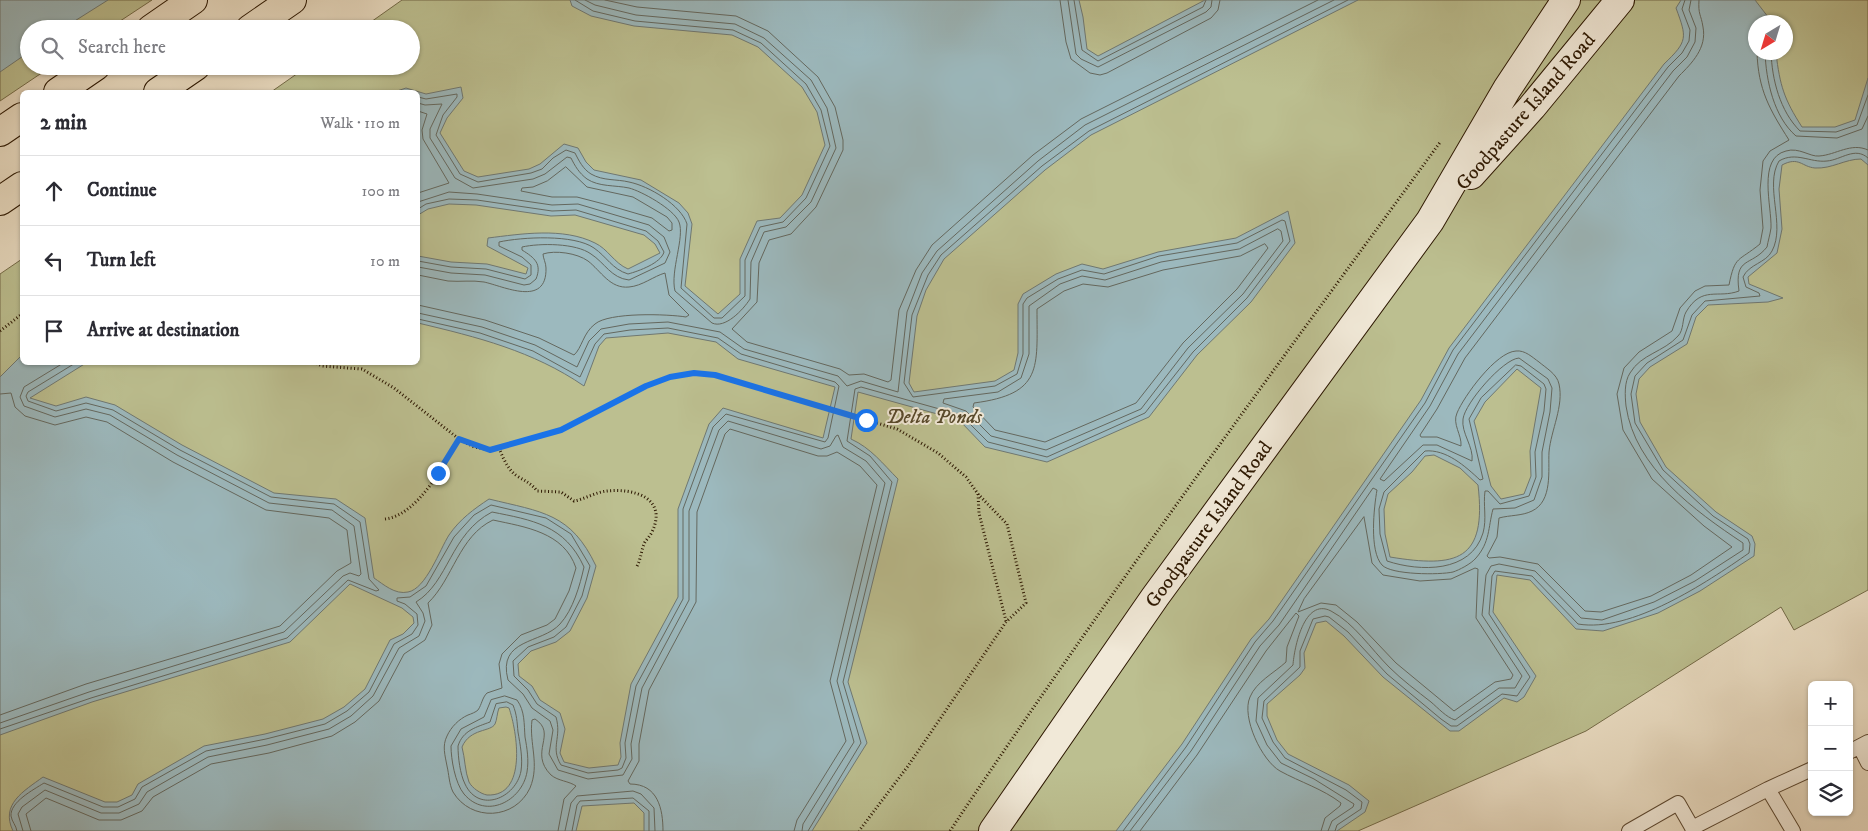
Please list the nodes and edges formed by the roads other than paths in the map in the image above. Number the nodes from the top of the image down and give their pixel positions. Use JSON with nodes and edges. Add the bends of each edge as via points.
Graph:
{"nodes":[{"id":1,"x":193,"y":0,"type":"edge"},
{"id":2,"x":292,"y":0,"type":"edge"},
{"id":3,"x":1566,"y":0,"type":"edge"},
{"id":4,"x":1620,"y":0,"type":"edge"},
{"id":5,"x":164,"y":20,"type":"edge"},
{"id":6,"x":263,"y":20,"type":"edge"},
{"id":7,"x":83,"y":75,"type":"edge"},
{"id":8,"x":183,"y":75,"type":"edge"},
{"id":9,"x":61,"y":90,"type":"edge"},
{"id":10,"x":161,"y":90,"type":"edge"},
{"id":11,"x":20,"y":117,"type":"edge"},
{"id":12,"x":0,"y":132,"type":"edge"},
{"id":13,"x":20,"y":187,"type":"edge"},
{"id":14,"x":0,"y":202,"type":"edge"},
{"id":15,"x":1430,"y":221,"type":"junction"},
{"id":16,"x":1859,"y":747,"type":"edge"},
{"id":17,"x":1868,"y":763,"type":"edge"},
{"id":18,"x":1808,"y":771,"type":"edge"},
{"id":19,"x":1768,"y":788,"type":"junction"},
{"id":20,"x":1693,"y":830,"type":"edge"},
{"id":21,"x":993,"y":831,"type":"edge"},
{"id":22,"x":1630,"y":831,"type":"edge"},
{"id":23,"x":1793,"y":831,"type":"edge"}],
"edges":[{"from":1,"to":5,"type":"highway"},
{"from":2,"to":6,"type":"highway"},
{"from":3,"to":15,"type":"main road","name":"Goodpasture Island Road","via":[[1507,89]]},
{"from":4,"to":15,"type":"main road","name":"Goodpasture Island Road","via":[[1532,107]]},
{"from":7,"to":9,"type":"highway"},
{"from":8,"to":10,"type":"highway"},
{"from":11,"to":12,"type":"highway"},
{"from":13,"to":14,"type":"highway"},
{"from":15,"to":21,"type":"main road","name":"Goodpasture Island Road","via":[[1155,597]]},
{"from":16,"to":17,"type":"lane"},
{"from":18,"to":19,"type":"lane"},
{"from":19,"to":20,"type":"lane"},
{"from":19,"to":23,"type":"lane"},
{"from":20,"to":22,"type":"lane","via":[[1678,803]]}]}
